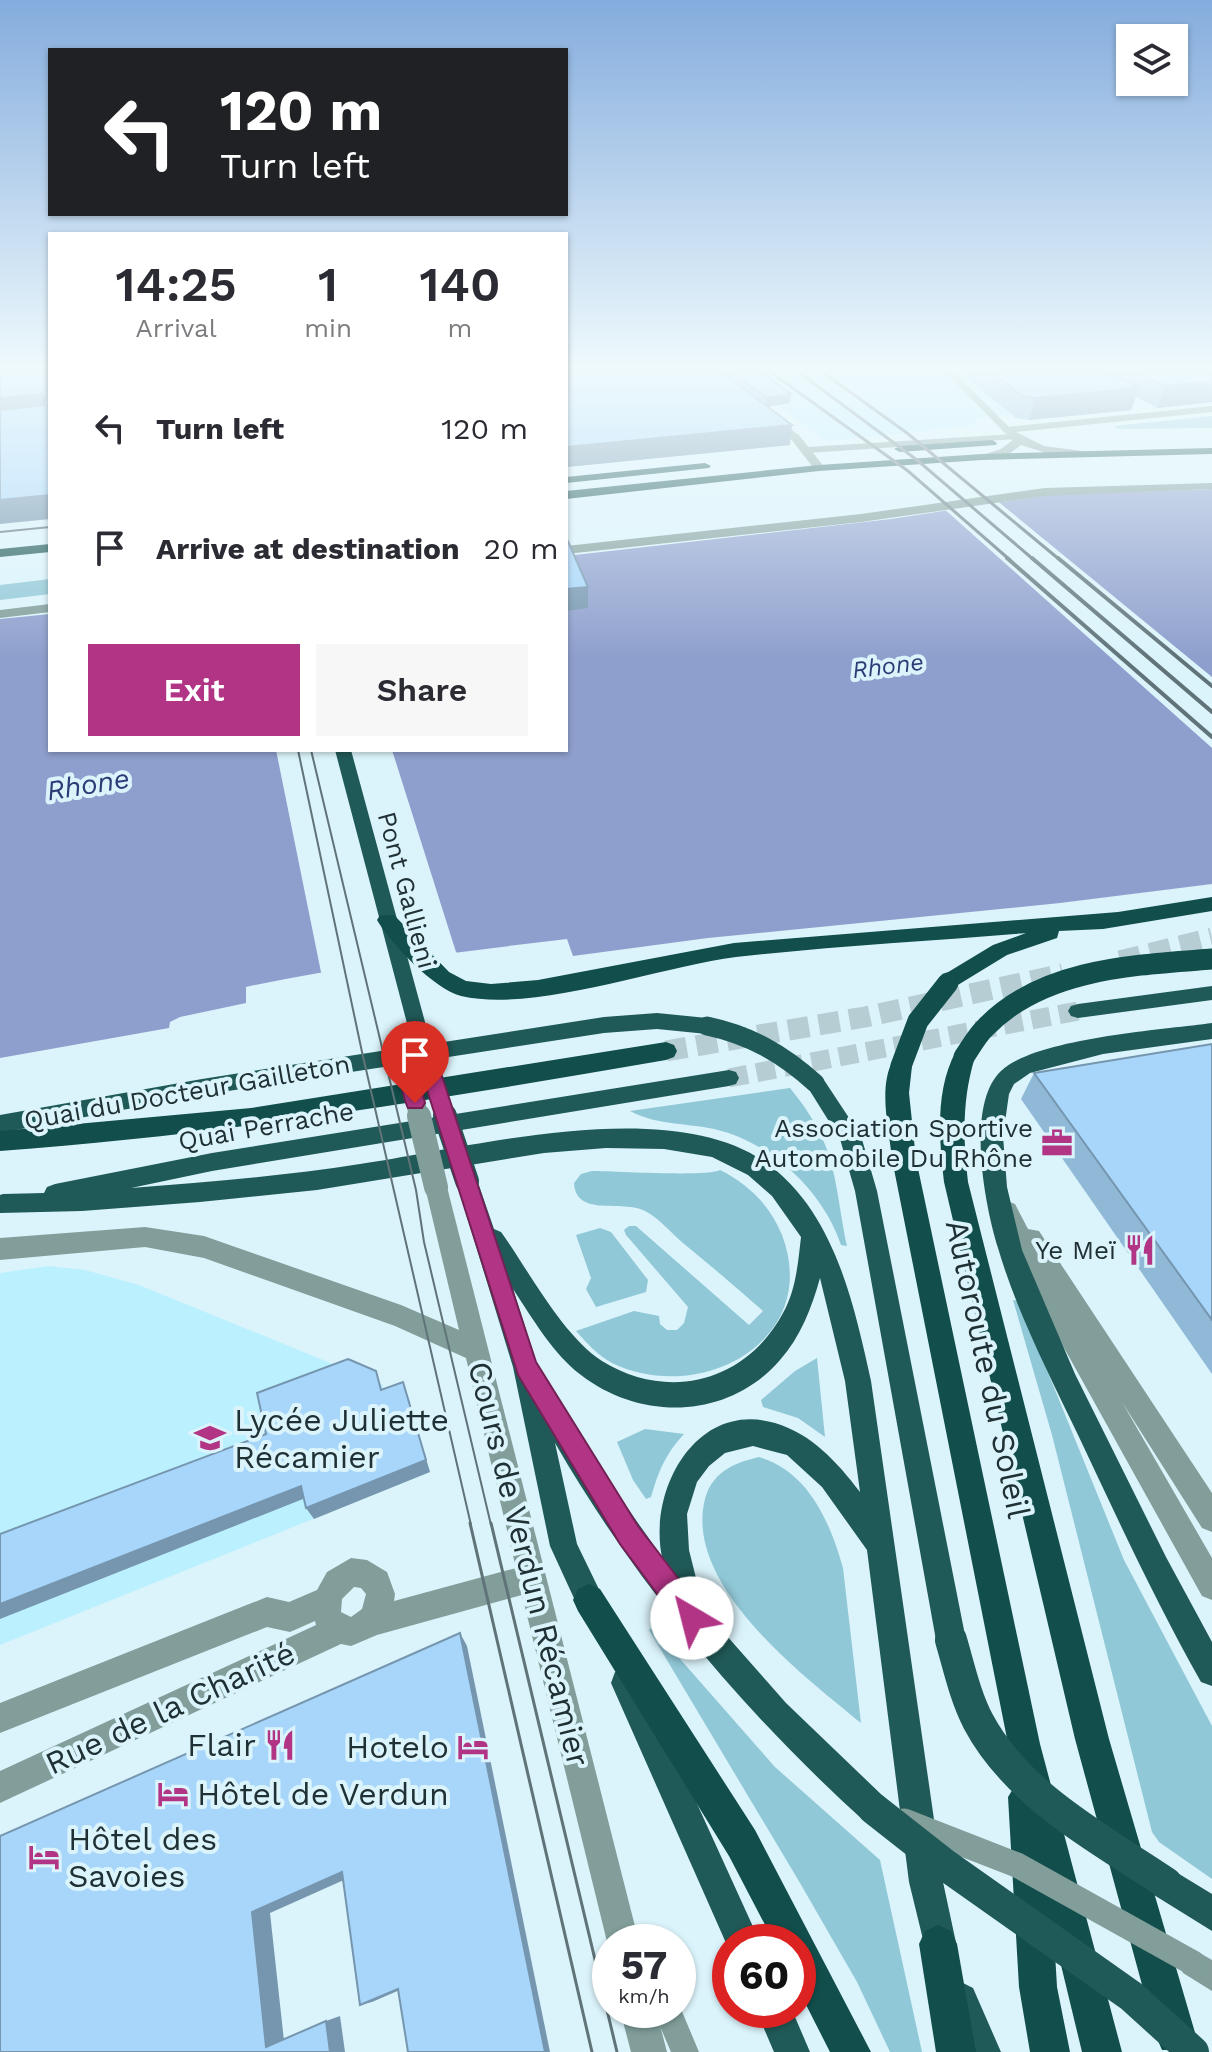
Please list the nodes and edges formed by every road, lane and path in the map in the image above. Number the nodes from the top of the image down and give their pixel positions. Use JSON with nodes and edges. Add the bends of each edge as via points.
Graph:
{"nodes":[{"id":1,"x":697,"y":467,"type":"edge"},
{"id":2,"x":837,"y":467,"type":"edge"},
{"id":3,"x":819,"y":468,"type":"joint"},
{"id":4,"x":568,"y":480,"type":"edge"},
{"id":5,"x":1212,"y":486,"type":"edge"},
{"id":6,"x":568,"y":495,"type":"edge"},
{"id":7,"x":48,"y":548,"type":"edge"},
{"id":8,"x":568,"y":550,"type":"edge"},
{"id":9,"x":0,"y":553,"type":"edge"},
{"id":10,"x":48,"y":608,"type":"edge"},
{"id":11,"x":0,"y":614,"type":"edge"},
{"id":12,"x":344,"y":752,"type":"edge"},
{"id":13,"x":1212,"y":904,"type":"edge"},
{"id":14,"x":1116,"y":919,"type":"junction"},
{"id":15,"x":387,"y":920,"type":"junction"},
{"id":16,"x":1212,"y":959,"type":"edge"},
{"id":17,"x":1212,"y":993,"type":"edge"},
{"id":18,"x":1078,"y":1011,"type":"tunnel mouth"},
{"id":19,"x":1212,"y":1031,"type":"edge"},
{"id":20,"x":421,"y":1043,"type":"junction"},
{"id":21,"x":666,"y":1051,"type":"tunnel mouth"},
{"id":22,"x":729,"y":1078,"type":"tunnel mouth"},
{"id":23,"x":0,"y":1124,"type":"edge"},
{"id":24,"x":50,"y":1138,"type":"junction"},
{"id":25,"x":0,"y":1141,"type":"edge"},
{"id":26,"x":0,"y":1149,"type":"edge"},
{"id":27,"x":998,"y":1193,"type":"junction"},
{"id":28,"x":2,"y":1205,"type":"edge"},
{"id":29,"x":481,"y":1223,"type":"junction"},
{"id":30,"x":813,"y":1233,"type":"junction"},
{"id":31,"x":0,"y":1249,"type":"edge"},
{"id":32,"x":478,"y":1351,"type":"junction"},
{"id":33,"x":526,"y":1367,"type":"junction"},
{"id":34,"x":1212,"y":1518,"type":"edge"},
{"id":35,"x":881,"y":1545,"type":"junction"},
{"id":36,"x":532,"y":1578,"type":"junction"},
{"id":37,"x":1212,"y":1586,"type":"edge"},
{"id":38,"x":327,"y":1600,"type":"junction"},
{"id":39,"x":589,"y":1600,"type":"junction"},
{"id":40,"x":692,"y":1618,"type":"junction"},
{"id":41,"x":370,"y":1622,"type":"junction"},
{"id":42,"x":340,"y":1629,"type":"junction"},
{"id":43,"x":1212,"y":1671,"type":"edge"},
{"id":44,"x":0,"y":1718,"type":"edge"},
{"id":45,"x":1023,"y":1744,"type":"junction"},
{"id":46,"x":0,"y":1787,"type":"edge"},
{"id":47,"x":874,"y":1809,"type":"junction"},
{"id":48,"x":602,"y":1861,"type":"junction"},
{"id":49,"x":1212,"y":1914,"type":"edge"},
{"id":50,"x":618,"y":1924,"type":"edge"},
{"id":51,"x":629,"y":1924,"type":"edge"},
{"id":52,"x":735,"y":1924,"type":"edge"},
{"id":53,"x":785,"y":1924,"type":"edge"},
{"id":54,"x":938,"y":1944,"type":"junction"},
{"id":55,"x":1212,"y":1977,"type":"edge"},
{"id":56,"x":816,"y":1985,"type":"edge"},
{"id":57,"x":643,"y":2028,"type":"edge"},
{"id":58,"x":675,"y":2028,"type":"edge"},
{"id":59,"x":782,"y":2028,"type":"edge"},
{"id":60,"x":649,"y":2052,"type":"edge"},
{"id":61,"x":685,"y":2052,"type":"edge"},
{"id":62,"x":792,"y":2052,"type":"edge"},
{"id":63,"x":851,"y":2052,"type":"edge"},
{"id":64,"x":956,"y":2052,"type":"edge"},
{"id":65,"x":983,"y":2052,"type":"edge"},
{"id":66,"x":1050,"y":2052,"type":"edge"},
{"id":67,"x":1102,"y":2052,"type":"edge"},
{"id":68,"x":1181,"y":2052,"type":"edge"},
{"id":69,"x":1193,"y":2052,"type":"edge"}],
"edges":[{"from":1,"to":4,"type":"main road"},
{"from":2,"to":3,"type":"main road"},
{"from":3,"to":6,"type":"main road"},
{"from":5,"to":8,"type":"street","via":[[1045,492]]},
{"from":7,"to":9,"type":"main road"},
{"from":10,"to":11,"type":"street"},
{"from":12,"to":15,"type":"main road","name":"Pont Gallieni"},
{"from":13,"to":14,"type":"highway","name":"Autoroute du Soleil"},
{"from":14,"to":15,"type":"highway","via":[[734,950],[514,991],[475,991],[452,984],[429,967]]},
{"from":14,"to":45,"type":"highway","name":"Autoroute du Soleil","bridge":true,"via":[[1014,944],[977,962],[948,983],[919,1018],[901,1066],[898,1116],[904,1159]]},
{"from":15,"to":20,"type":"main road","name":"Pont Gallieni"},
{"from":16,"to":68,"type":"highway","name":"Autoroute du Soleil","bridge":true,"via":[[1078,977],[1048,986],[1001,1012],[964,1057],[952,1108],[956,1182],[1092,1739]]},
{"from":17,"to":18,"type":"main road"},
{"from":19,"to":27,"type":"main road","via":[[1021,1066],[1004,1081],[996,1099]]},
{"from":20,"to":29,"type":"main road","name":"Pont Gallieni","bridge":true},
{"from":20,"to":32,"type":"street","name":"Cours de Verdun Récamier","bridge":true,"via":[[409,1074]]},
{"from":21,"to":24,"type":"highway","via":[[325,1108]]},
{"from":22,"to":28,"type":"main road","name":"Quai Perrache","via":[[212,1162]]},
{"from":23,"to":49,"type":"main road","name":"Quai du Docteur Gailleton","bridge":true,"via":[[604,1025],[657,1021],[707,1026],[764,1044],[815,1083],[850,1136],[866,1191],[951,1640],[979,1724],[1000,1753],[1066,1814]]},
{"from":24,"to":25,"type":"highway"},
{"from":24,"to":26,"type":"lane"},
{"from":27,"to":34,"type":"street"},
{"from":27,"to":37,"type":"street","via":[[1072,1338]]},
{"from":27,"to":43,"type":"main road","via":[[1009,1247],[1046,1342],[1177,1612]]},
{"from":28,"to":30,"type":"main road","via":[[96,1202],[319,1180],[622,1137],[723,1149],[755,1167],[783,1192]]},
{"from":29,"to":30,"type":"main road","via":[[590,1368],[627,1388],[675,1396],[724,1388],[782,1344],[808,1283]]},
{"from":29,"to":33,"type":"main road","name":"Pont Gallieni"},
{"from":30,"to":35,"type":"main road","via":[[844,1309]]},
{"from":31,"to":32,"type":"street","via":[[145,1237],[204,1247],[401,1317]]},
{"from":32,"to":36,"type":"street","name":"Cours de Verdun Récamier"},
{"from":33,"to":39,"type":"main road","via":[[564,1546]]},
{"from":33,"to":40,"type":"main road","via":[[629,1535]]},
{"from":35,"to":40,"type":"main road","via":[[828,1476],[797,1447],[768,1435],[731,1436],[699,1455],[683,1477],[675,1502],[673,1535]]},
{"from":35,"to":54,"type":"main road"},
{"from":36,"to":41,"type":"street"},
{"from":36,"to":48,"type":"street","name":"Cours de Verdun Récamier"},
{"from":38,"to":41,"type":"street","via":[[342,1576],[368,1574],[381,1596]]},
{"from":38,"to":42,"type":"street","via":[[328,1618]]},
{"from":38,"to":44,"type":"street","name":"Rue de la Charité","via":[[290,1617],[267,1612]]},
{"from":39,"to":52,"type":"main road"},
{"from":39,"to":53,"type":"highway","via":[[742,1843]]},
{"from":40,"to":47,"type":"main road","via":[[815,1757]]},
{"from":41,"to":42,"type":"street","via":[[356,1631]]},
{"from":42,"to":46,"type":"street","name":"Rue de la Charité"},
{"from":45,"to":66,"type":"highway","via":[[1038,1987]]},
{"from":45,"to":67,"type":"highway","name":"Autoroute du Soleil"},
{"from":47,"to":55,"type":"lane","bridge":true,"via":[[1017,1865]]},
{"from":47,"to":69,"type":"main road","bridge":true,"via":[[1131,1996]]},
{"from":48,"to":50,"type":"street","name":"Cours de Verdun Récamier"},
{"from":48,"to":51,"type":"lane"},
{"from":54,"to":64,"type":"highway"},
{"from":54,"to":65,"type":"main road"},
{"from":56,"to":63,"type":"highway"},
{"from":57,"to":60,"type":"street"},
{"from":58,"to":61,"type":"lane"},
{"from":59,"to":62,"type":"main road"}]}
